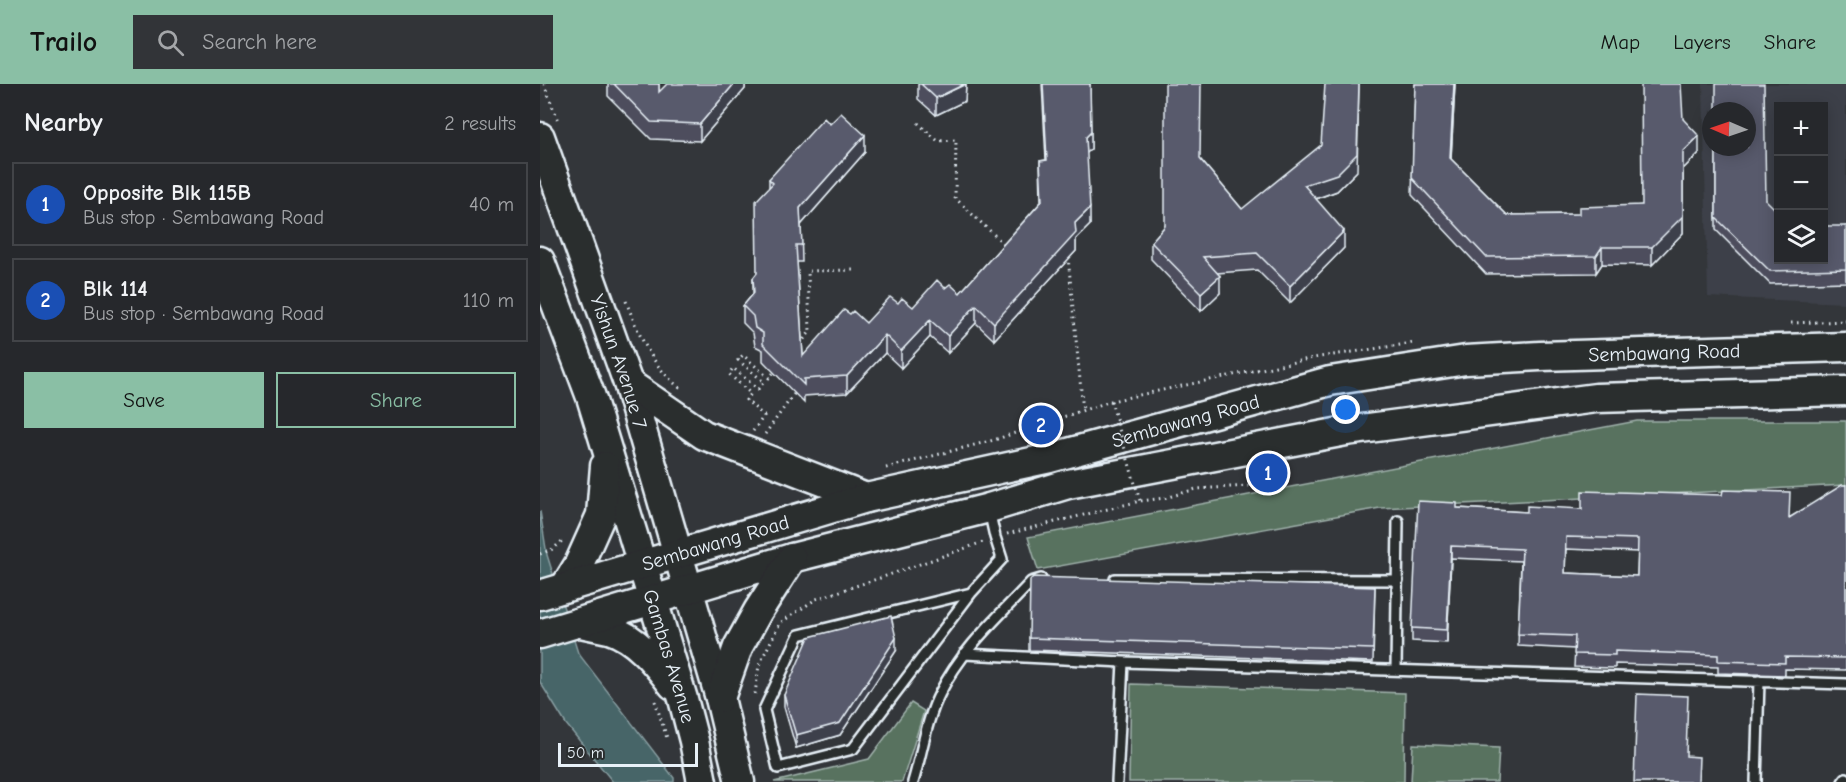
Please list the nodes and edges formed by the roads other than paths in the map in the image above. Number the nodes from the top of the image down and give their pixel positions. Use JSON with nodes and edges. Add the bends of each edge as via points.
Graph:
{"nodes":[{"id":1,"x":550,"y":132,"type":"edge"},
{"id":2,"x":540,"y":261,"type":"edge"},
{"id":3,"x":1846,"y":347,"type":"edge"},
{"id":4,"x":628,"y":383,"type":"junction"},
{"id":5,"x":1846,"y":391,"type":"edge"},
{"id":6,"x":606,"y":449,"type":"junction"},
{"id":7,"x":866,"y":498,"type":"junction"},
{"id":8,"x":988,"y":508,"type":"junction"},
{"id":9,"x":1398,"y":521,"type":"dead end"},
{"id":10,"x":678,"y":554,"type":"junction"},
{"id":11,"x":792,"y":558,"type":"junction"},
{"id":12,"x":642,"y":564,"type":"junction"},
{"id":13,"x":1051,"y":579,"type":"edge"},
{"id":14,"x":1110,"y":579,"type":"edge"},
{"id":15,"x":1398,"y":579,"type":"junction"},
{"id":16,"x":553,"y":591,"type":"edge"},
{"id":17,"x":689,"y":591,"type":"junction"},
{"id":18,"x":971,"y":593,"type":"junction"},
{"id":19,"x":653,"y":601,"type":"junction"},
{"id":20,"x":579,"y":624,"type":"junction"},
{"id":21,"x":540,"y":634,"type":"edge"},
{"id":22,"x":964,"y":654,"type":"junction"},
{"id":23,"x":1123,"y":662,"type":"junction"},
{"id":24,"x":1396,"y":670,"type":"junction"},
{"id":25,"x":1759,"y":681,"type":"junction"},
{"id":26,"x":1846,"y":684,"type":"edge"},
{"id":27,"x":720,"y":698,"type":"junction"},
{"id":28,"x":683,"y":699,"type":"junction"},
{"id":29,"x":1846,"y":778,"type":"edge"},
{"id":30,"x":702,"y":782,"type":"edge"},
{"id":31,"x":740,"y":782,"type":"edge"},
{"id":32,"x":913,"y":782,"type":"edge"},
{"id":33,"x":1118,"y":782,"type":"edge"},
{"id":34,"x":1756,"y":782,"type":"edge"},
{"id":35,"x":1843,"y":782,"type":"edge"}],
"edges":[{"from":1,"to":4,"type":"main road","name":"Yishun Avenue 7"},
{"from":2,"to":6,"type":"main road","name":"Yishun Avenue 7","via":[[591,397]]},
{"from":3,"to":7,"type":"main road","name":"Sembawang Road","via":[[1466,360],[1330,381],[1050,458]]},
{"from":4,"to":7,"type":"main road","via":[[704,435]]},
{"from":4,"to":10,"type":"main road","name":"Yishun Avenue 7"},
{"from":5,"to":8,"type":"main road","name":"Sembawang Road","via":[[1596,398],[1346,430],[1068,484]]},
{"from":6,"to":12,"type":"main road","name":"Yishun Avenue 7"},
{"from":6,"to":16,"type":"main road","via":[[601,515],[579,564]]},
{"from":7,"to":10,"type":"main road","name":"Sembawang Road"},
{"from":8,"to":11,"type":"main road","name":"Sembawang Road"},
{"from":8,"to":18,"type":"lane","via":[[1002,559]]},
{"from":9,"to":15,"type":"lane"},
{"from":10,"to":12,"type":"main road","name":"Sembawang Road"},
{"from":10,"to":17,"type":"main road","name":"Yishun Avenue 7"},
{"from":11,"to":17,"type":"main road","name":"Sembawang Road"},
{"from":11,"to":27,"type":"main road","via":[[738,647]]},
{"from":12,"to":16,"type":"main road","name":"Sembawang Road"},
{"from":12,"to":19,"type":"main road","name":"Gambas Avenue"},
{"from":13,"to":22,"type":"lane","via":[[1031,582]]},
{"from":14,"to":15,"type":"lane"},
{"from":15,"to":24,"type":"lane"},
{"from":17,"to":19,"type":"main road","name":"Sembawang Road"},
{"from":17,"to":27,"type":"main road","name":"Gambas Avenue"},
{"from":18,"to":18,"type":"lane","via":[[853,749],[778,768],[764,710],[799,634]]},
{"from":19,"to":20,"type":"main road","name":"Sembawang Road"},
{"from":19,"to":28,"type":"main road","name":"Gambas Avenue"},
{"from":20,"to":21,"type":"main road","name":"Sembawang Road"},
{"from":20,"to":28,"type":"main road","via":[[611,630],[634,643],[651,657]]},
{"from":22,"to":23,"type":"lane"},
{"from":22,"to":32,"type":"lane","via":[[938,695]]},
{"from":23,"to":24,"type":"lane"},
{"from":23,"to":33,"type":"lane"},
{"from":24,"to":25,"type":"lane"},
{"from":25,"to":26,"type":"lane"},
{"from":25,"to":34,"type":"lane"},
{"from":27,"to":31,"type":"main road","name":"Gambas Avenue"},
{"from":28,"to":30,"type":"main road","name":"Gambas Avenue"},
{"from":29,"to":35,"type":"lane"}]}
